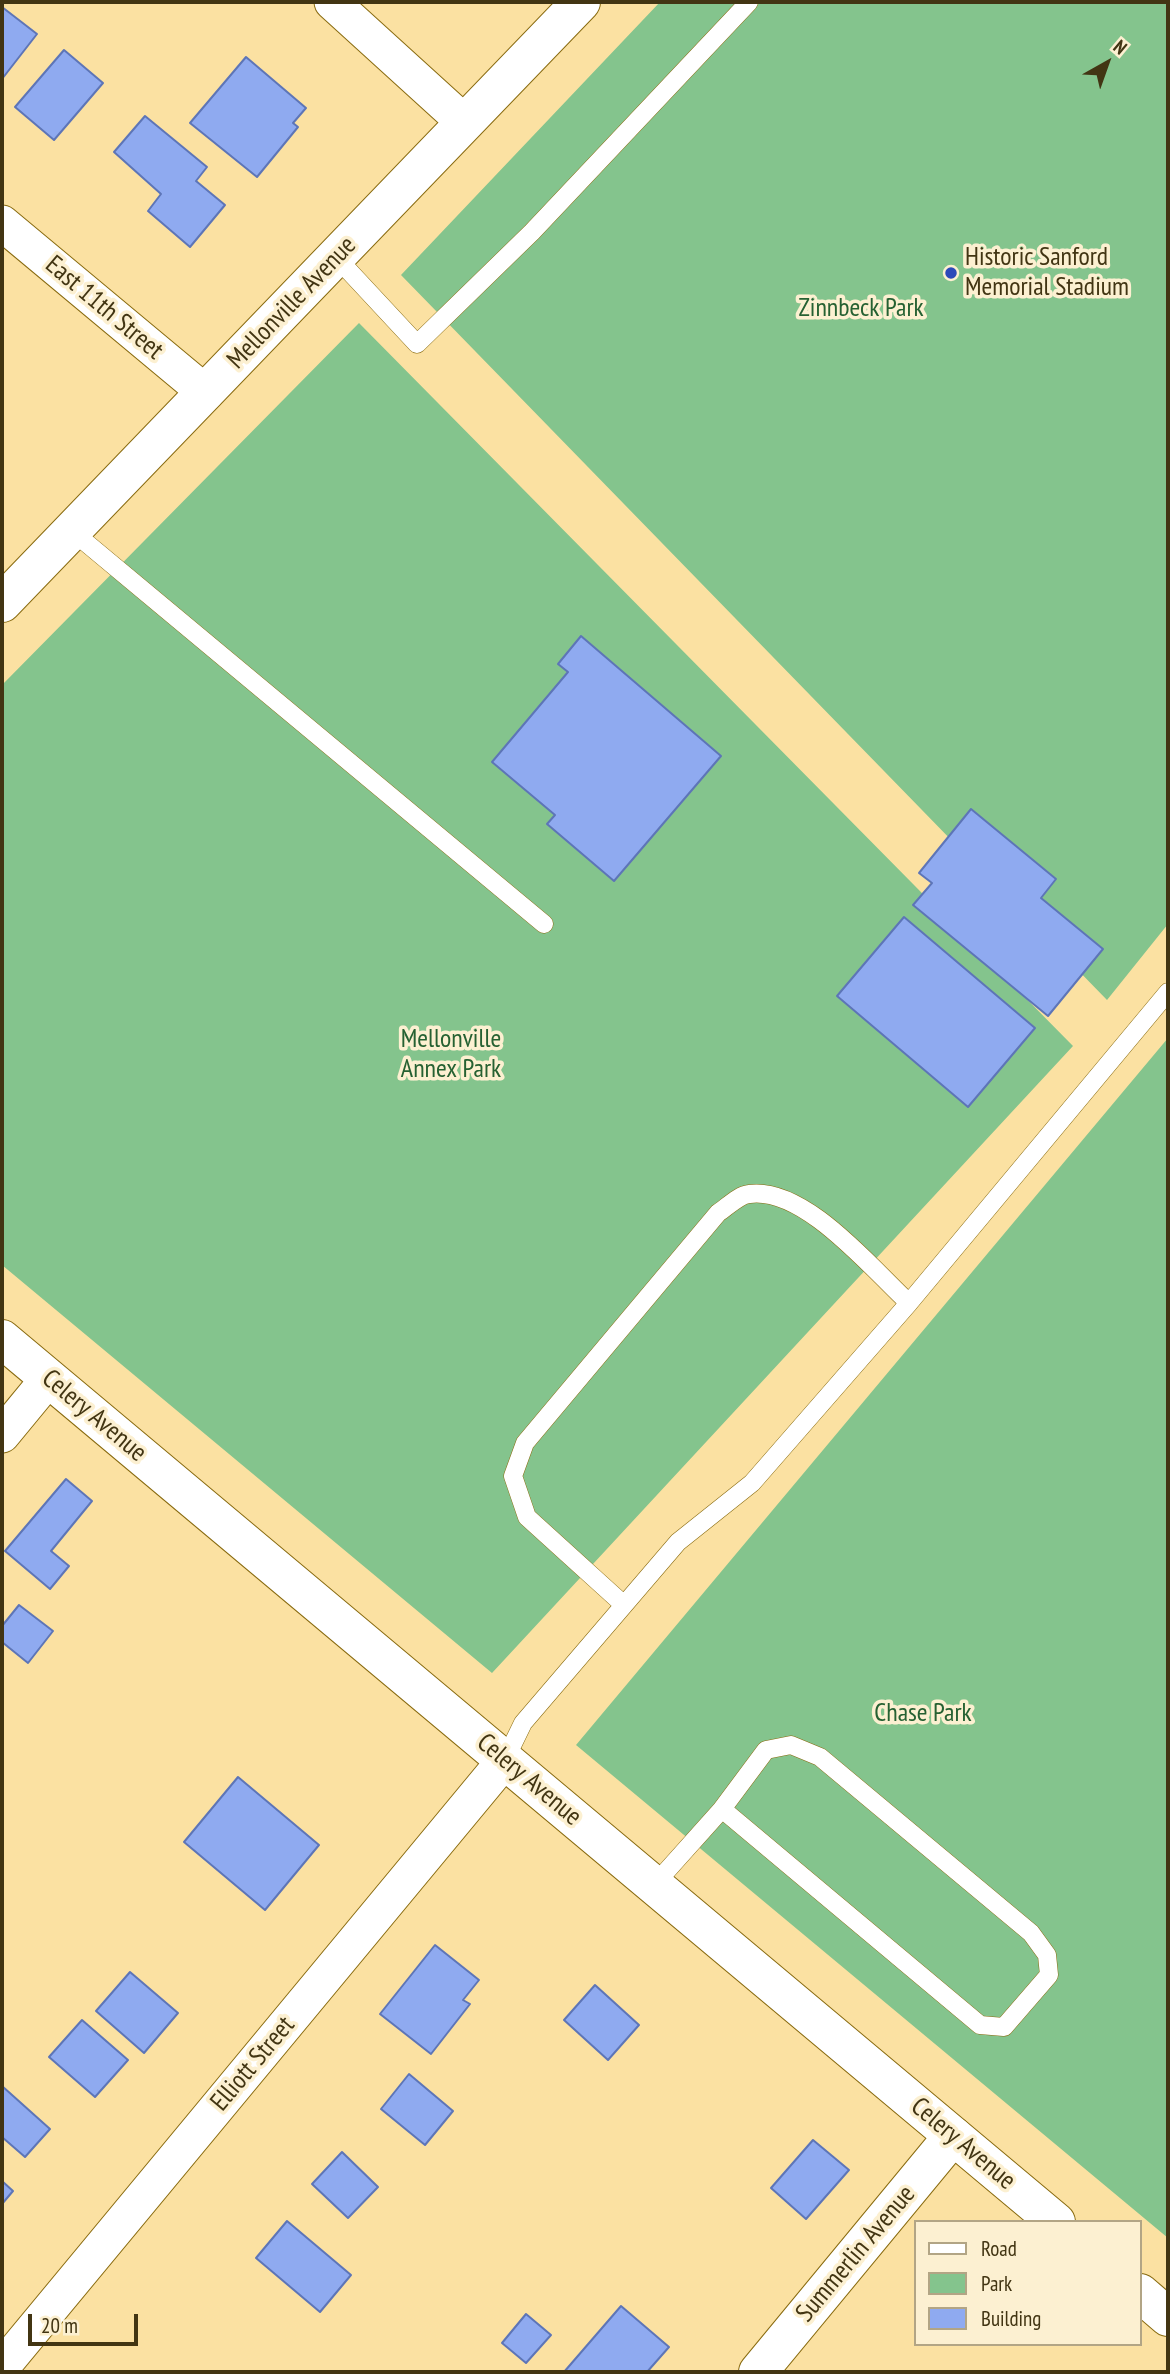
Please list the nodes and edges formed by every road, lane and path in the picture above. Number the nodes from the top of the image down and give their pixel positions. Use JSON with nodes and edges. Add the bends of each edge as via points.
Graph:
{"nodes":[{"id":1,"x":332,"y":2,"type":"edge"},
{"id":2,"x":581,"y":2,"type":"edge"},
{"id":3,"x":749,"y":2,"type":"edge"},
{"id":4,"x":466,"y":122,"type":"junction"},
{"id":5,"x":2,"y":223,"type":"edge"},
{"id":6,"x":336,"y":257,"type":"junction"},
{"id":7,"x":206,"y":393,"type":"junction"},
{"id":8,"x":72,"y":531,"type":"junction"},
{"id":9,"x":2,"y":603,"type":"edge"},
{"id":10,"x":544,"y":924,"type":"dead end"},
{"id":11,"x":1168,"y":992,"type":"edge"},
{"id":12,"x":909,"y":1303,"type":"junction"},
{"id":13,"x":2,"y":1339,"type":"edge"},
{"id":14,"x":48,"y":1378,"type":"junction"},
{"id":15,"x":2,"y":1435,"type":"edge"},
{"id":16,"x":625,"y":1605,"type":"junction"},
{"id":17,"x":505,"y":1760,"type":"junction"},
{"id":18,"x":722,"y":1809,"type":"junction"},
{"id":19,"x":654,"y":1885,"type":"junction"},
{"id":20,"x":953,"y":2136,"type":"junction"},
{"id":21,"x":1054,"y":2220,"type":"edge"},
{"id":22,"x":1142,"y":2295,"type":"edge"},
{"id":23,"x":1168,"y":2317,"type":"edge"},
{"id":24,"x":2,"y":2367,"type":"edge"},
{"id":25,"x":758,"y":2372,"type":"edge"}],
"edges":[{"from":1,"to":4,"type":"street"},
{"from":2,"to":4,"type":"main road","name":"Mellonville Avenue"},
{"from":3,"to":6,"type":"lane","via":[[532,232],[417,344]]},
{"from":4,"to":6,"type":"main road","name":"Mellonville Avenue"},
{"from":5,"to":7,"type":"street","name":"East 11th Street"},
{"from":6,"to":7,"type":"main road","name":"Mellonville Avenue"},
{"from":7,"to":8,"type":"main road","name":"Mellonville Avenue"},
{"from":8,"to":9,"type":"main road","name":"Mellonville Avenue"},
{"from":8,"to":10,"type":"lane"},
{"from":11,"to":12,"type":"lane"},
{"from":12,"to":16,"type":"lane","via":[[752,1483],[678,1542]]},
{"from":12,"to":16,"type":"lane","via":[[813,1214],[771,1193],[746,1194],[718,1213],[525,1443],[513,1476],[527,1517]]},
{"from":13,"to":14,"type":"main road","name":"Celery Avenue"},
{"from":14,"to":15,"type":"street"},
{"from":14,"to":17,"type":"main road","name":"Celery Avenue"},
{"from":16,"to":17,"type":"lane","via":[[523,1723]]},
{"from":17,"to":19,"type":"main road","name":"Celery Avenue"},
{"from":17,"to":24,"type":"street","name":"Elliott Street"},
{"from":18,"to":18,"type":"lane","via":[[980,2025],[1004,2027],[1049,1975],[1047,1955],[1031,1933],[820,1757],[791,1745],[766,1750]]},
{"from":18,"to":19,"type":"lane"},
{"from":19,"to":20,"type":"main road","name":"Celery Avenue"},
{"from":20,"to":21,"type":"main road","name":"Celery Avenue"},
{"from":20,"to":25,"type":"main road","name":"Summerlin Avenue"},
{"from":22,"to":23,"type":"main road"}]}
